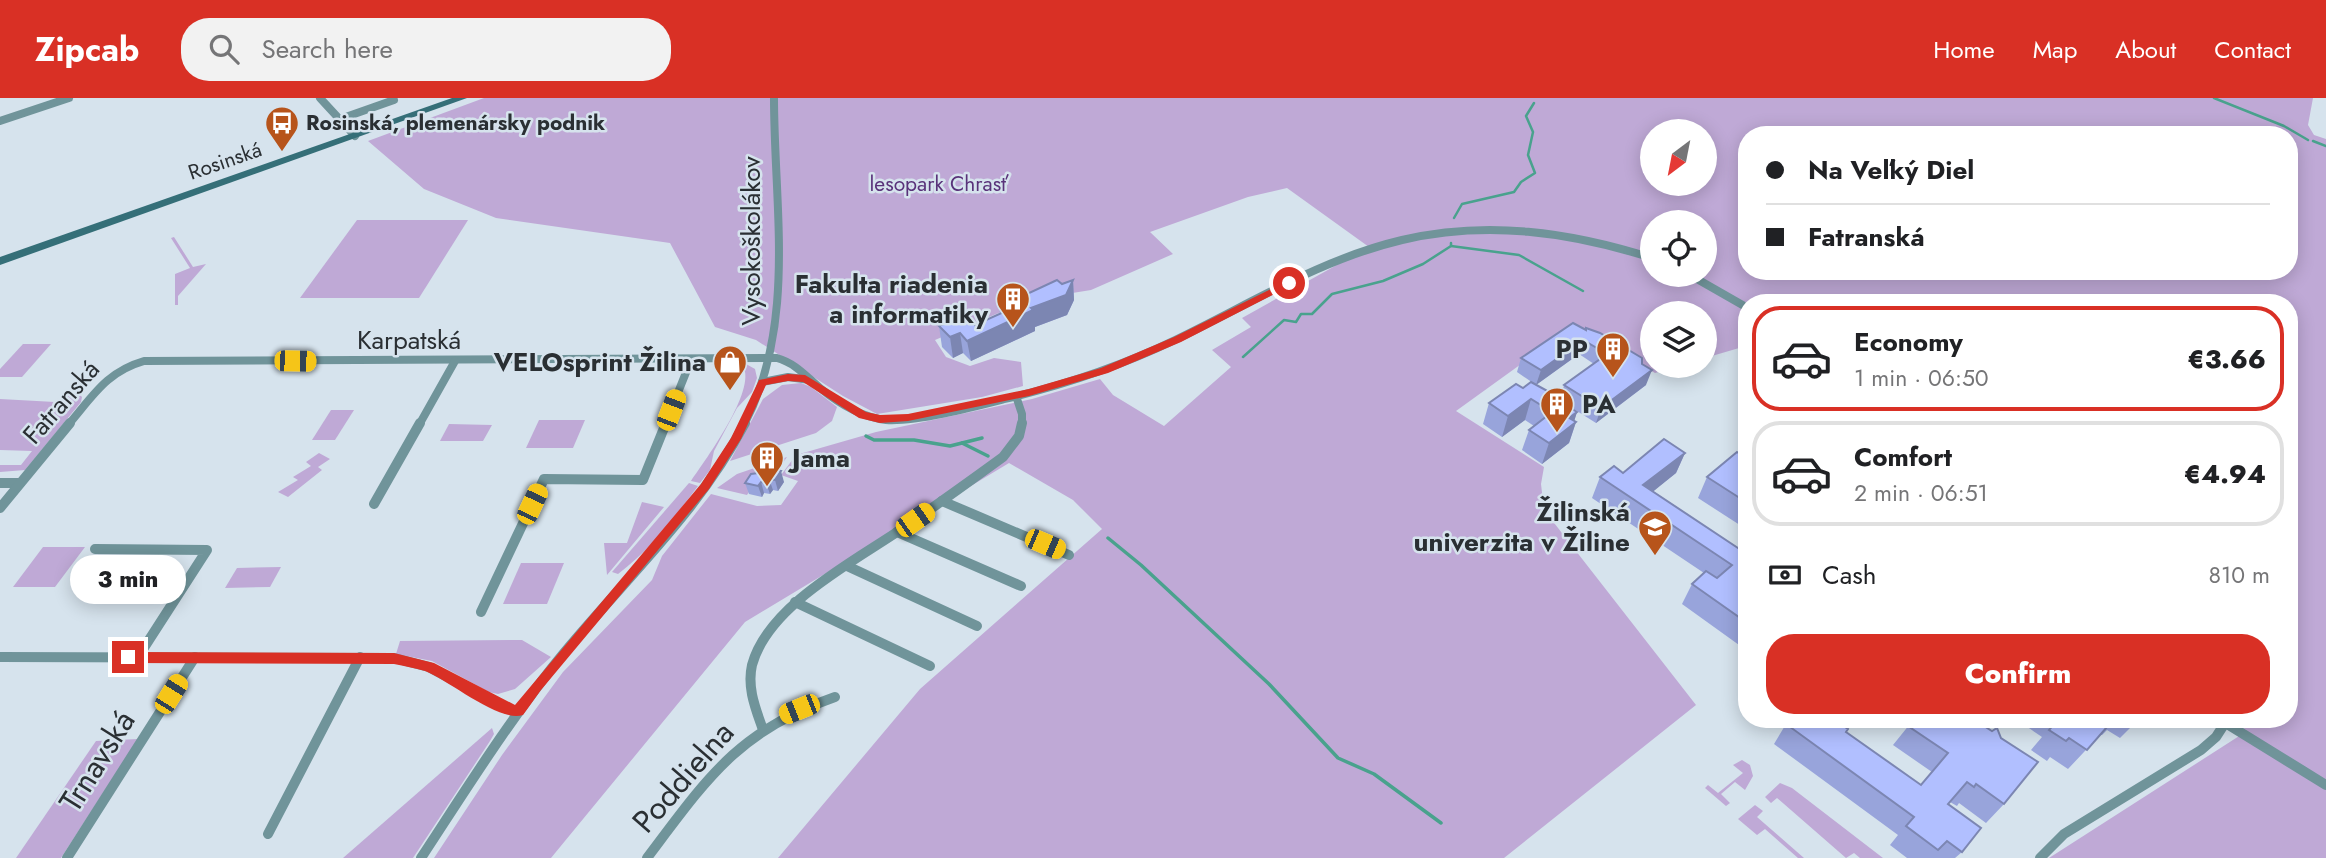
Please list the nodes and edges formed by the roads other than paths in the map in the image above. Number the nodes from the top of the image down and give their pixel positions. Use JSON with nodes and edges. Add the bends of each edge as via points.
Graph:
{"nodes":[{"id":1,"x":69,"y":98,"type":"edge"},
{"id":2,"x":320,"y":98,"type":"edge"},
{"id":3,"x":462,"y":98,"type":"edge"},
{"id":4,"x":774,"y":98,"type":"edge"},
{"id":5,"x":394,"y":100,"type":"dead end"},
{"id":6,"x":340,"y":119,"type":"junction"},
{"id":7,"x":0,"y":121,"type":"edge"},
{"id":8,"x":355,"y":136,"type":"junction"},
{"id":9,"x":1640,"y":254,"type":"edge"},
{"id":10,"x":0,"y":261,"type":"edge"},
{"id":11,"x":1711,"y":287,"type":"edge"},
{"id":12,"x":1738,"y":302,"type":"edge"},
{"id":13,"x":769,"y":359,"type":"junction"},
{"id":14,"x":691,"y":360,"type":"junction"},
{"id":15,"x":456,"y":361,"type":"junction"},
{"id":16,"x":133,"y":364,"type":"joint"},
{"id":17,"x":811,"y":381,"type":"junction"},
{"id":18,"x":762,"y":382,"type":"junction"},
{"id":19,"x":1016,"y":396,"type":"junction"},
{"id":20,"x":0,"y":483,"type":"edge"},
{"id":21,"x":20,"y":483,"type":"junction"},
{"id":22,"x":942,"y":501,"type":"junction"},
{"id":23,"x":373,"y":505,"type":"dead end"},
{"id":24,"x":0,"y":508,"type":"edge"},
{"id":25,"x":897,"y":532,"type":"junction"},
{"id":26,"x":94,"y":549,"type":"dead end"},
{"id":27,"x":1069,"y":555,"type":"dead end"},
{"id":28,"x":847,"y":566,"type":"junction"},
{"id":29,"x":1021,"y":586,"type":"dead end"},
{"id":30,"x":795,"y":602,"type":"junction"},
{"id":31,"x":481,"y":612,"type":"dead end"},
{"id":32,"x":977,"y":626,"type":"dead end"},
{"id":33,"x":0,"y":657,"type":"edge"},
{"id":34,"x":138,"y":657,"type":"junction"},
{"id":35,"x":195,"y":657,"type":"junction"},
{"id":36,"x":360,"y":657,"type":"junction"},
{"id":37,"x":930,"y":666,"type":"dead end"},
{"id":38,"x":835,"y":697,"type":"dead end"},
{"id":39,"x":518,"y":711,"type":"junction"},
{"id":40,"x":762,"y":727,"type":"junction"},
{"id":41,"x":2219,"y":728,"type":"edge"},
{"id":42,"x":2233,"y":728,"type":"edge"},
{"id":43,"x":2326,"y":785,"type":"edge"},
{"id":44,"x":268,"y":834,"type":"dead end"},
{"id":45,"x":67,"y":858,"type":"edge"},
{"id":46,"x":421,"y":858,"type":"edge"},
{"id":47,"x":647,"y":858,"type":"edge"},
{"id":48,"x":2040,"y":858,"type":"edge"}],
"edges":[{"from":1,"to":7,"type":"street"},
{"from":2,"to":6,"type":"street"},
{"from":3,"to":8,"type":"street","name":"Rosinská"},
{"from":4,"to":13,"type":"street","name":"Vysokoškolákov","via":[[777,290]]},
{"from":5,"to":6,"type":"street"},
{"from":6,"to":8,"type":"street"},
{"from":8,"to":10,"type":"street","name":"Rosinská"},
{"from":9,"to":19,"type":"street","name":"Karpatská","via":[[1542,231],[1492,228],[1420,234],[1367,248],[1320,268],[1129,361]]},
{"from":11,"to":12,"type":"street"},
{"from":13,"to":14,"type":"street","name":"Karpatská"},
{"from":13,"to":17,"type":"street","name":"Karpatská","via":[[787,360]]},
{"from":13,"to":18,"type":"street","name":"Vysokoškolákov"},
{"from":14,"to":15,"type":"street","name":"Karpatská"},
{"from":14,"to":31,"type":"street","via":[[643,481],[544,479]]},
{"from":15,"to":16,"type":"street","name":"Karpatská","via":[[156,360]]},
{"from":15,"to":23,"type":"street"},
{"from":16,"to":21,"type":"street","name":"Fatranská","via":[[107,378]]},
{"from":17,"to":18,"type":"street","via":[[788,377]]},
{"from":17,"to":19,"type":"street","name":"Karpatská","via":[[855,411],[880,419],[908,418]]},
{"from":18,"to":39,"type":"street","name":"Vysokoškolákov","via":[[736,439],[705,486]]},
{"from":19,"to":22,"type":"street","via":[[1023,423],[1018,440],[1003,457]]},
{"from":20,"to":21,"type":"street"},
{"from":21,"to":24,"type":"street","name":"Fatranská"},
{"from":22,"to":25,"type":"street"},
{"from":22,"to":27,"type":"street"},
{"from":25,"to":28,"type":"street"},
{"from":25,"to":29,"type":"street"},
{"from":26,"to":34,"type":"street","via":[[206,550]]},
{"from":28,"to":30,"type":"street"},
{"from":28,"to":32,"type":"street"},
{"from":30,"to":37,"type":"street"},
{"from":30,"to":40,"type":"street","via":[[770,633],[752,667],[750,698]]},
{"from":33,"to":34,"type":"street"},
{"from":34,"to":35,"type":"street"},
{"from":35,"to":36,"type":"street"},
{"from":35,"to":45,"type":"street","name":"Trnavská"},
{"from":36,"to":39,"type":"street","via":[[413,661]]},
{"from":36,"to":44,"type":"street"},
{"from":38,"to":40,"type":"street","name":"Poddielna"},
{"from":39,"to":46,"type":"street","name":"Vysokoškolákov"},
{"from":40,"to":47,"type":"street","name":"Poddielna","via":[[708,780]]},
{"from":41,"to":48,"type":"street","via":[[2202,750],[2064,834]]},
{"from":42,"to":43,"type":"street"}]}
